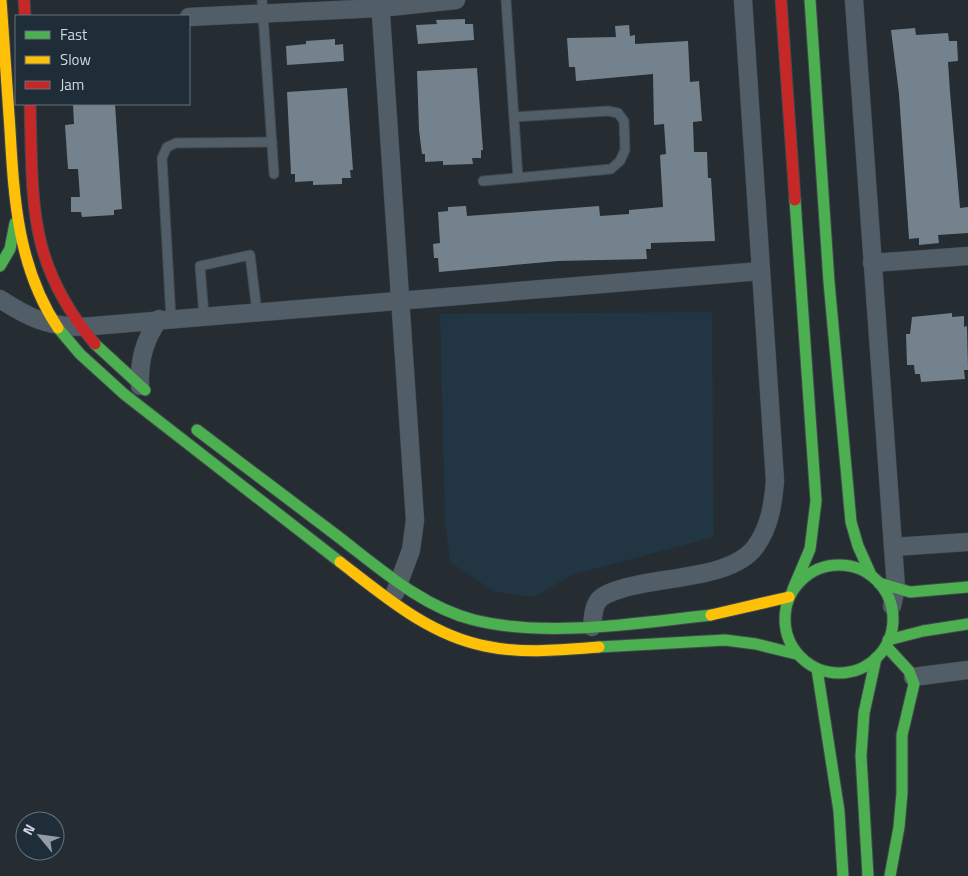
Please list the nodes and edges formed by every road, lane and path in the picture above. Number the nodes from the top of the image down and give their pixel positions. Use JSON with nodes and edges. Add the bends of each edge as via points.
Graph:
{"nodes":[{"id":1,"x":1,"y":0,"type":"edge"},
{"id":2,"x":24,"y":0,"type":"edge"},
{"id":3,"x":456,"y":0,"type":"edge"},
{"id":4,"x":506,"y":0,"type":"edge"},
{"id":5,"x":743,"y":0,"type":"edge"},
{"id":6,"x":781,"y":0,"type":"edge"},
{"id":7,"x":810,"y":0,"type":"edge"},
{"id":8,"x":854,"y":0,"type":"edge"},
{"id":9,"x":380,"y":4,"type":"edge"},
{"id":10,"x":263,"y":7,"type":"edge"},
{"id":11,"x":25,"y":15,"type":"edge"},
{"id":12,"x":190,"y":17,"type":"edge"},
{"id":13,"x":10,"y":26,"type":"edge"},
{"id":14,"x":30,"y":105,"type":"edge"},
{"id":15,"x":514,"y":118,"type":"junction"},
{"id":16,"x":272,"y":142,"type":"junction"},
{"id":17,"x":274,"y":174,"type":"dead end"},
{"id":18,"x":518,"y":178,"type":"junction"},
{"id":19,"x":483,"y":182,"type":"dead end"},
{"id":20,"x":15,"y":217,"type":"junction"},
{"id":21,"x":43,"y":256,"type":"junction"},
{"id":22,"x":968,"y":256,"type":"edge"},
{"id":23,"x":26,"y":261,"type":"junction"},
{"id":24,"x":872,"y":263,"type":"junction"},
{"id":25,"x":0,"y":267,"type":"edge"},
{"id":26,"x":761,"y":272,"type":"junction"},
{"id":27,"x":0,"y":299,"type":"edge"},
{"id":28,"x":400,"y":301,"type":"junction"},
{"id":29,"x":257,"y":312,"type":"junction"},
{"id":30,"x":204,"y":316,"type":"junction"},
{"id":31,"x":165,"y":319,"type":"junction"},
{"id":32,"x":56,"y":326,"type":"junction"},
{"id":33,"x":81,"y":327,"type":"junction"},
{"id":34,"x":140,"y":386,"type":"junction"},
{"id":35,"x":155,"y":398,"type":"dead end"},
{"id":36,"x":187,"y":422,"type":"dead end"},
{"id":37,"x":968,"y":542,"type":"edge"},
{"id":38,"x":893,"y":547,"type":"junction"},
{"id":39,"x":882,"y":582,"type":"junction"},
{"id":40,"x":399,"y":584,"type":"junction"},
{"id":41,"x":968,"y":587,"type":"edge"},
{"id":42,"x":791,"y":593,"type":"junction"},
{"id":43,"x":392,"y":602,"type":"junction"},
{"id":44,"x":892,"y":606,"type":"joint"},
{"id":45,"x":968,"y":624,"type":"edge"},
{"id":46,"x":592,"y":627,"type":"junction"},
{"id":47,"x":887,"y":643,"type":"junction"},
{"id":48,"x":796,"y":654,"type":"junction"},
{"id":49,"x":876,"y":658,"type":"junction"},
{"id":50,"x":817,"y":668,"type":"junction"},
{"id":51,"x":968,"y":670,"type":"edge"},
{"id":52,"x":913,"y":677,"type":"junction"},
{"id":53,"x":843,"y":876,"type":"edge"},
{"id":54,"x":868,"y":876,"type":"edge"},
{"id":55,"x":890,"y":876,"type":"edge"}],
"edges":[{"from":1,"to":13,"type":"street"},
{"from":2,"to":11,"type":"street"},
{"from":3,"to":9,"type":"street"},
{"from":4,"to":15,"type":"lane"},
{"from":5,"to":26,"type":"street"},
{"from":6,"to":42,"type":"street","via":[[816,501],[810,549]]},
{"from":7,"to":39,"type":"street","via":[[829,282],[852,522],[858,546]]},
{"from":8,"to":24,"type":"street"},
{"from":9,"to":10,"type":"street"},
{"from":9,"to":28,"type":"street"},
{"from":10,"to":12,"type":"street"},
{"from":10,"to":16,"type":"lane"},
{"from":13,"to":20,"type":"street"},
{"from":14,"to":21,"type":"street","via":[[36,213]]},
{"from":15,"to":18,"type":"lane"},
{"from":15,"to":18,"type":"lane","via":[[608,111],[618,114],[624,121],[625,150],[611,169]]},
{"from":16,"to":17,"type":"lane"},
{"from":16,"to":31,"type":"lane","via":[[176,143],[167,147],[162,158]]},
{"from":18,"to":19,"type":"lane"},
{"from":20,"to":23,"type":"street"},
{"from":20,"to":25,"type":"street","via":[[13,239]]},
{"from":21,"to":23,"type":"street"},
{"from":21,"to":33,"type":"street","via":[[65,303]]},
{"from":22,"to":24,"type":"street"},
{"from":23,"to":25,"type":"street"},
{"from":23,"to":32,"type":"street"},
{"from":24,"to":38,"type":"street"},
{"from":26,"to":28,"type":"street"},
{"from":26,"to":46,"type":"street","via":[[776,481],[767,529],[755,548],[736,563],[709,572],[613,591],[599,600]]},
{"from":27,"to":32,"type":"street","via":[[30,317]]},
{"from":28,"to":29,"type":"street"},
{"from":28,"to":40,"type":"street","via":[[415,520],[411,550]]},
{"from":29,"to":30,"type":"street"},
{"from":29,"to":30,"type":"lane","via":[[250,255],[200,266]]},
{"from":30,"to":31,"type":"street"},
{"from":31,"to":33,"type":"street"},
{"from":31,"to":34,"type":"street","via":[[149,334],[142,350]]},
{"from":32,"to":33,"type":"street"},
{"from":32,"to":43,"type":"street","via":[[85,360],[124,394]]},
{"from":33,"to":34,"type":"street","via":[[99,349]]},
{"from":34,"to":35,"type":"street"},
{"from":36,"to":40,"type":"street"},
{"from":37,"to":38,"type":"street"},
{"from":38,"to":39,"type":"street"},
{"from":39,"to":41,"type":"street","via":[[910,592]]},
{"from":39,"to":42,"type":"street","via":[[855,566],[836,564],[804,576]]},
{"from":39,"to":44,"type":"street"},
{"from":40,"to":43,"type":"street"},
{"from":40,"to":46,"type":"street","via":[[447,611],[474,620],[516,627]]},
{"from":42,"to":46,"type":"street","via":[[723,614]]},
{"from":42,"to":48,"type":"street","via":[[784,622]]},
{"from":43,"to":48,"type":"street","via":[[422,622],[454,637],[512,650],[570,650],[714,640],[743,641]]},
{"from":44,"to":47,"type":"street","via":[[893,625]]},
{"from":45,"to":47,"type":"street","via":[[923,630]]},
{"from":47,"to":49,"type":"street"},
{"from":47,"to":52,"type":"street"},
{"from":48,"to":50,"type":"street"},
{"from":49,"to":50,"type":"street","via":[[861,669],[842,674]]},
{"from":49,"to":54,"type":"street","via":[[864,712],[861,756]]},
{"from":50,"to":53,"type":"street","via":[[839,811]]},
{"from":51,"to":52,"type":"street"},
{"from":52,"to":55,"type":"street","via":[[914,692],[902,735],[901,801]]}]}
